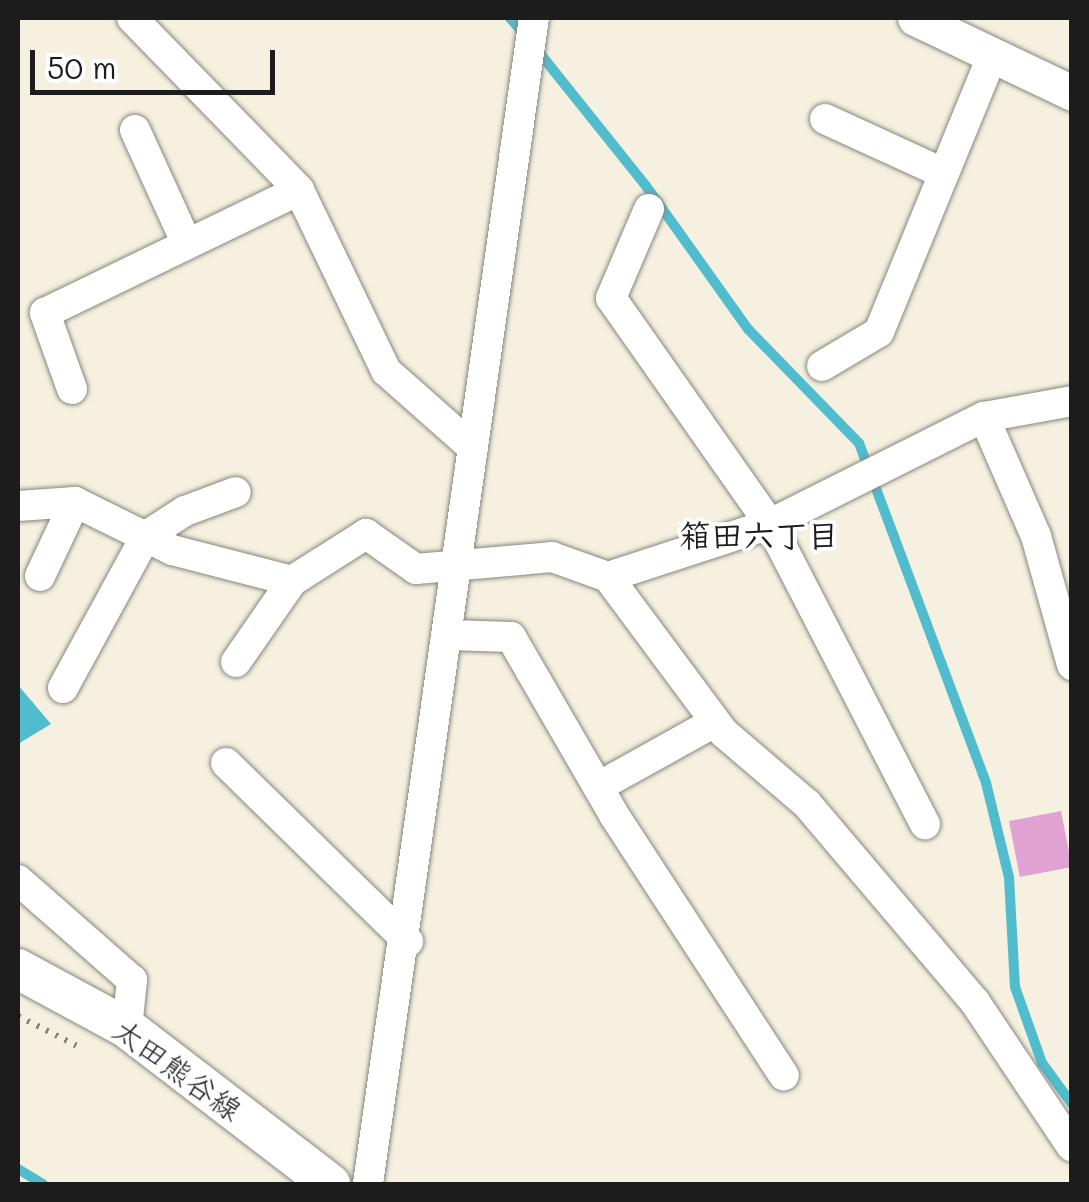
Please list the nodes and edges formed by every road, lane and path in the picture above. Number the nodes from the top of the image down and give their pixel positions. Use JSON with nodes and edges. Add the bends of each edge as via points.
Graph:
{"nodes":[{"id":1,"x":132,"y":18,"type":"edge"},
{"id":2,"x":534,"y":18,"type":"edge"},
{"id":3,"x":936,"y":22,"type":"edge"},
{"id":4,"x":992,"y":56,"type":"junction"},
{"id":5,"x":1072,"y":93,"type":"edge"},
{"id":6,"x":826,"y":119,"type":"dead end"},
{"id":7,"x":135,"y":130,"type":"dead end"},
{"id":8,"x":944,"y":173,"type":"junction"},
{"id":9,"x":300,"y":190,"type":"junction"},
{"id":10,"x":650,"y":209,"type":"dead end"},
{"id":11,"x":187,"y":244,"type":"junction"},
{"id":12,"x":822,"y":366,"type":"dead end"},
{"id":13,"x":72,"y":389,"type":"dead end"},
{"id":14,"x":1072,"y":400,"type":"edge"},
{"id":15,"x":984,"y":418,"type":"junction"},
{"id":16,"x":473,"y":448,"type":"junction"},
{"id":17,"x":236,"y":492,"type":"dead end"},
{"id":18,"x":75,"y":502,"type":"junction"},
{"id":19,"x":18,"y":506,"type":"edge"},
{"id":20,"x":770,"y":524,"type":"junction"},
{"id":21,"x":146,"y":536,"type":"junction"},
{"id":22,"x":460,"y":565,"type":"junction"},
{"id":23,"x":40,"y":576,"type":"dead end"},
{"id":24,"x":608,"y":577,"type":"junction"},
{"id":25,"x":292,"y":580,"type":"junction"},
{"id":26,"x":449,"y":636,"type":"junction"},
{"id":27,"x":236,"y":662,"type":"dead end"},
{"id":28,"x":1072,"y":664,"type":"edge"},
{"id":29,"x":62,"y":688,"type":"dead end"},
{"id":30,"x":716,"y":722,"type":"junction"},
{"id":31,"x":226,"y":763,"type":"dead end"},
{"id":32,"x":598,"y":787,"type":"junction"},
{"id":33,"x":926,"y":824,"type":"dead end"},
{"id":34,"x":18,"y":880,"type":"edge"},
{"id":35,"x":408,"y":941,"type":"junction"},
{"id":36,"x":18,"y":968,"type":"edge"},
{"id":37,"x":127,"y":1028,"type":"junction"},
{"id":38,"x":784,"y":1076,"type":"dead end"},
{"id":39,"x":1072,"y":1147,"type":"edge"},
{"id":40,"x":330,"y":1184,"type":"edge"},
{"id":41,"x":368,"y":1184,"type":"edge"}],
"edges":[{"from":1,"to":9,"type":"street"},
{"from":2,"to":16,"type":"street"},
{"from":3,"to":4,"type":"street"},
{"from":4,"to":5,"type":"street"},
{"from":4,"to":8,"type":"street"},
{"from":6,"to":8,"type":"street"},
{"from":7,"to":11,"type":"street"},
{"from":8,"to":12,"type":"street","via":[[879,332]]},
{"from":9,"to":11,"type":"street"},
{"from":9,"to":16,"type":"street","via":[[386,371]]},
{"from":10,"to":20,"type":"street","via":[[611,298]]},
{"from":11,"to":13,"type":"street","via":[[45,313]]},
{"from":14,"to":15,"type":"street"},
{"from":15,"to":20,"type":"street"},
{"from":15,"to":28,"type":"street","via":[[1036,536]]},
{"from":16,"to":22,"type":"street"},
{"from":17,"to":21,"type":"street","via":[[185,511]]},
{"from":18,"to":19,"type":"street"},
{"from":18,"to":21,"type":"street"},
{"from":18,"to":23,"type":"street"},
{"from":20,"to":24,"type":"street"},
{"from":20,"to":33,"type":"street"},
{"from":21,"to":25,"type":"street","via":[[172,550]]},
{"from":21,"to":29,"type":"street"},
{"from":22,"to":24,"type":"street","via":[[552,557]]},
{"from":22,"to":25,"type":"street","via":[[416,569],[366,534]]},
{"from":22,"to":26,"type":"street"},
{"from":24,"to":30,"type":"street"},
{"from":25,"to":27,"type":"street"},
{"from":26,"to":32,"type":"street","via":[[511,637]]},
{"from":26,"to":35,"type":"street"},
{"from":30,"to":32,"type":"street"},
{"from":30,"to":39,"type":"street","via":[[808,804],[975,1002]]},
{"from":31,"to":35,"type":"street"},
{"from":32,"to":38,"type":"street"},
{"from":34,"to":37,"type":"street","via":[[132,980]]},
{"from":35,"to":41,"type":"street"},
{"from":36,"to":37,"type":"main road","name":"太田熊谷線"},
{"from":37,"to":40,"type":"main road","name":"太田熊谷線"}]}
